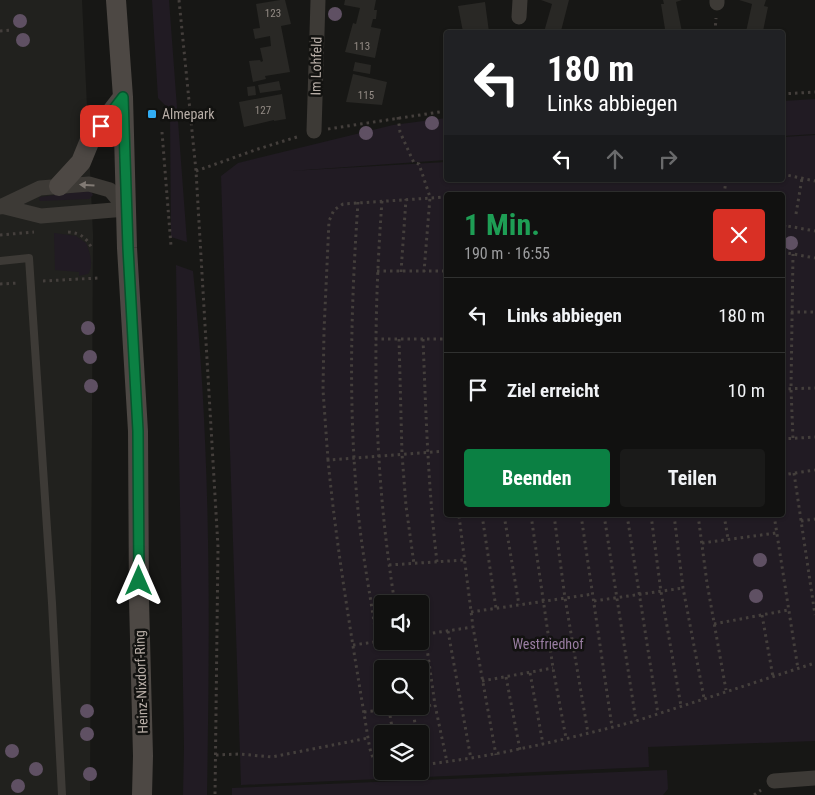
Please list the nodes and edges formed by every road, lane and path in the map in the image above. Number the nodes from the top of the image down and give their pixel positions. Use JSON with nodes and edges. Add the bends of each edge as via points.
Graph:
{"nodes":[{"id":1,"x":116,"y":0,"type":"edge"},
{"id":2,"x":179,"y":0,"type":"edge"},
{"id":3,"x":318,"y":0,"type":"edge"},
{"id":4,"x":520,"y":0,"type":"edge"},
{"id":5,"x":519,"y":18,"type":"dead end"},
{"id":6,"x":12,"y":30,"type":"dead end"},
{"id":7,"x":0,"y":31,"type":"edge"},
{"id":8,"x":815,"y":92,"type":"edge"},
{"id":9,"x":785,"y":94,"type":"edge"},
{"id":10,"x":123,"y":97,"type":"junction"},
{"id":11,"x":444,"y":111,"type":"edge"},
{"id":12,"x":398,"y":117,"type":"junction"},
{"id":13,"x":314,"y":131,"type":"junction"},
{"id":14,"x":162,"y":132,"type":"dead end"},
{"id":15,"x":196,"y":171,"type":"junction"},
{"id":16,"x":785,"y":175,"type":"edge"},
{"id":17,"x":802,"y":178,"type":"junction"},
{"id":18,"x":815,"y":181,"type":"edge"},
{"id":19,"x":60,"y":186,"type":"junction"},
{"id":20,"x":430,"y":197,"type":"junction"},
{"id":21,"x":444,"y":197,"type":"edge"},
{"id":22,"x":406,"y":199,"type":"junction"},
{"id":23,"x":382,"y":201,"type":"junction"},
{"id":24,"x":358,"y":202,"type":"junction"},
{"id":25,"x":0,"y":206,"type":"edge"},
{"id":26,"x":126,"y":209,"type":"junction"},
{"id":27,"x":796,"y":214,"type":"dead end"},
{"id":28,"x":785,"y":225,"type":"edge"},
{"id":29,"x":65,"y":231,"type":"dead end"},
{"id":30,"x":815,"y":231,"type":"edge"},
{"id":31,"x":35,"y":232,"type":"dead end"},
{"id":32,"x":0,"y":234,"type":"edge"},
{"id":33,"x":171,"y":246,"type":"dead end"},
{"id":34,"x":92,"y":249,"type":"dead end"},
{"id":35,"x":785,"y":253,"type":"edge"},
{"id":36,"x":793,"y":254,"type":"junction"},
{"id":37,"x":815,"y":258,"type":"edge"},
{"id":38,"x":0,"y":261,"type":"edge"},
{"id":39,"x":377,"y":271,"type":"junction"},
{"id":40,"x":444,"y":271,"type":"edge"},
{"id":41,"x":401,"y":272,"type":"junction"},
{"id":42,"x":424,"y":272,"type":"junction"},
{"id":43,"x":98,"y":278,"type":"dead end"},
{"id":44,"x":30,"y":282,"type":"junction"},
{"id":45,"x":0,"y":284,"type":"edge"},
{"id":46,"x":791,"y":312,"type":"junction"},
{"id":47,"x":815,"y":312,"type":"edge"},
{"id":48,"x":375,"y":339,"type":"junction"},
{"id":49,"x":399,"y":339,"type":"junction"},
{"id":50,"x":424,"y":339,"type":"junction"},
{"id":51,"x":444,"y":339,"type":"edge"},
{"id":52,"x":815,"y":388,"type":"edge"},
{"id":53,"x":785,"y":389,"type":"edge"},
{"id":54,"x":791,"y":389,"type":"junction"},
{"id":55,"x":792,"y":438,"type":"junction"},
{"id":56,"x":815,"y":438,"type":"edge"},
{"id":57,"x":785,"y":439,"type":"edge"},
{"id":58,"x":444,"y":451,"type":"edge"},
{"id":59,"x":427,"y":452,"type":"junction"},
{"id":60,"x":402,"y":454,"type":"junction"},
{"id":61,"x":379,"y":456,"type":"junction"},
{"id":62,"x":355,"y":458,"type":"junction"},
{"id":63,"x":328,"y":460,"type":"junction"},
{"id":64,"x":815,"y":470,"type":"edge"},
{"id":65,"x":794,"y":473,"type":"junction"},
{"id":66,"x":785,"y":474,"type":"edge"},
{"id":67,"x":459,"y":517,"type":"edge"},
{"id":68,"x":482,"y":517,"type":"edge"},
{"id":69,"x":504,"y":517,"type":"edge"},
{"id":70,"x":531,"y":517,"type":"edge"},
{"id":71,"x":554,"y":517,"type":"edge"},
{"id":72,"x":581,"y":517,"type":"edge"},
{"id":73,"x":604,"y":517,"type":"edge"},
{"id":74,"x":627,"y":517,"type":"edge"},
{"id":75,"x":651,"y":517,"type":"edge"},
{"id":76,"x":674,"y":517,"type":"edge"},
{"id":77,"x":698,"y":517,"type":"edge"},
{"id":78,"x":724,"y":517,"type":"edge"},
{"id":79,"x":774,"y":517,"type":"edge"},
{"id":80,"x":815,"y":519,"type":"edge"},
{"id":81,"x":801,"y":521,"type":"junction"},
{"id":82,"x":776,"y":533,"type":"junction"},
{"id":83,"x":728,"y":539,"type":"junction"},
{"id":84,"x":702,"y":542,"type":"junction"},
{"id":85,"x":464,"y":560,"type":"junction"},
{"id":86,"x":437,"y":562,"type":"junction"},
{"id":87,"x":414,"y":564,"type":"junction"},
{"id":88,"x":389,"y":565,"type":"junction"},
{"id":89,"x":815,"y":586,"type":"edge"},
{"id":90,"x":810,"y":587,"type":"junction"},
{"id":91,"x":683,"y":588,"type":"junction"},
{"id":92,"x":661,"y":592,"type":"junction"},
{"id":93,"x":592,"y":594,"type":"junction"},
{"id":94,"x":394,"y":595,"type":"edge"},
{"id":95,"x":639,"y":595,"type":"junction"},
{"id":96,"x":565,"y":598,"type":"junction"},
{"id":97,"x":616,"y":598,"type":"junction"},
{"id":98,"x":542,"y":601,"type":"junction"},
{"id":99,"x":594,"y":601,"type":"junction"},
{"id":100,"x":519,"y":605,"type":"junction"},
{"id":101,"x":496,"y":608,"type":"junction"},
{"id":102,"x":788,"y":610,"type":"junction"},
{"id":103,"x":471,"y":612,"type":"junction"},
{"id":104,"x":762,"y":615,"type":"junction"},
{"id":105,"x":815,"y":615,"type":"edge"},
{"id":106,"x":374,"y":621,"type":"edge"},
{"id":107,"x":714,"y":624,"type":"junction"},
{"id":108,"x":473,"y":627,"type":"junction"},
{"id":109,"x":448,"y":631,"type":"junction"},
{"id":110,"x":429,"y":633,"type":"edge"},
{"id":111,"x":374,"y":642,"type":"edge"},
{"id":112,"x":353,"y":645,"type":"junction"},
{"id":113,"x":427,"y":650,"type":"edge"},
{"id":114,"x":815,"y":663,"type":"edge"},
{"id":115,"x":553,"y":668,"type":"junction"},
{"id":116,"x":798,"y":669,"type":"junction"},
{"id":117,"x":530,"y":673,"type":"junction"},
{"id":118,"x":773,"y":676,"type":"junction"},
{"id":119,"x":506,"y":677,"type":"junction"},
{"id":120,"x":482,"y":681,"type":"junction"},
{"id":121,"x":726,"y":690,"type":"junction"},
{"id":122,"x":704,"y":698,"type":"junction"},
{"id":123,"x":436,"y":705,"type":"junction"},
{"id":124,"x":429,"y":706,"type":"edge"},
{"id":125,"x":681,"y":706,"type":"junction"},
{"id":126,"x":374,"y":711,"type":"edge"},
{"id":127,"x":364,"y":712,"type":"junction"},
{"id":128,"x":658,"y":714,"type":"junction"},
{"id":129,"x":636,"y":721,"type":"junction"},
{"id":130,"x":612,"y":727,"type":"junction"},
{"id":131,"x":588,"y":733,"type":"junction"},
{"id":132,"x":368,"y":738,"type":"junction"},
{"id":133,"x":566,"y":738,"type":"junction"},
{"id":134,"x":543,"y":744,"type":"junction"},
{"id":135,"x":520,"y":750,"type":"junction"},
{"id":136,"x":215,"y":755,"type":"junction"},
{"id":137,"x":496,"y":755,"type":"junction"},
{"id":138,"x":470,"y":759,"type":"junction"},
{"id":139,"x":374,"y":760,"type":"edge"},
{"id":140,"x":447,"y":762,"type":"junction"},
{"id":141,"x":429,"y":764,"type":"edge"},
{"id":142,"x":815,"y":778,"type":"edge"},
{"id":143,"x":774,"y":781,"type":"dead end"},
{"id":144,"x":214,"y":794,"type":"edge"},
{"id":145,"x":62,"y":795,"type":"edge"},
{"id":146,"x":142,"y":795,"type":"edge"},
{"id":147,"x":218,"y":795,"type":"edge"}],
"edges":[{"from":1,"to":10,"type":"main road","name":"Heinz-Nixdorf-Ring"},
{"from":2,"to":15,"type":"path"},
{"from":3,"to":13,"type":"street","name":"Im Lohfeld"},
{"from":4,"to":5,"type":"street"},
{"from":6,"to":7,"type":"path"},
{"from":8,"to":9,"type":"path"},
{"from":10,"to":19,"type":"main road","via":[[90,140],[81,162]]},
{"from":10,"to":26,"type":"main road","name":"Heinz-Nixdorf-Ring"},
{"from":11,"to":12,"type":"path"},
{"from":12,"to":13,"type":"path"},
{"from":12,"to":20,"type":"path","via":[[400,132],[414,163],[419,164]]},
{"from":13,"to":15,"type":"path"},
{"from":14,"to":33,"type":"path"},
{"from":15,"to":136,"type":"path","via":[[218,547]]},
{"from":16,"to":17,"type":"path"},
{"from":17,"to":18,"type":"path"},
{"from":17,"to":27,"type":"path"},
{"from":19,"to":25,"type":"street","via":[[40,188]]},
{"from":26,"to":19,"type":"street","one_way":true,"via":[[110,190],[89,184]]},
{"from":20,"to":21,"type":"path"},
{"from":20,"to":22,"type":"path"},
{"from":20,"to":42,"type":"path"},
{"from":22,"to":23,"type":"path"},
{"from":22,"to":41,"type":"path"},
{"from":23,"to":24,"type":"path"},
{"from":23,"to":39,"type":"path"},
{"from":24,"to":62,"type":"path","via":[[351,348]]},
{"from":24,"to":63,"type":"path","via":[[343,204],[334,210],[329,221],[324,351]]},
{"from":25,"to":26,"type":"street","via":[[41,216]]},
{"from":26,"to":146,"type":"main road","name":"Heinz-Nixdorf-Ring","via":[[138,431]]},
{"from":28,"to":30,"type":"path"},
{"from":29,"to":34,"type":"path","via":[[82,235]]},
{"from":31,"to":32,"type":"path"},
{"from":35,"to":36,"type":"path"},
{"from":36,"to":37,"type":"path"},
{"from":36,"to":46,"type":"path"},
{"from":38,"to":44,"type":"lane","via":[[29,258]]},
{"from":39,"to":41,"type":"path"},
{"from":39,"to":48,"type":"path"},
{"from":40,"to":42,"type":"path"},
{"from":41,"to":42,"type":"path"},
{"from":43,"to":44,"type":"path"},
{"from":44,"to":45,"type":"path"},
{"from":44,"to":145,"type":"lane"},
{"from":46,"to":47,"type":"path"},
{"from":46,"to":54,"type":"path"},
{"from":48,"to":49,"type":"path"},
{"from":48,"to":61,"type":"path"},
{"from":49,"to":50,"type":"path"},
{"from":49,"to":60,"type":"path"},
{"from":50,"to":51,"type":"path"},
{"from":50,"to":59,"type":"path"},
{"from":52,"to":54,"type":"path"},
{"from":53,"to":54,"type":"path"},
{"from":54,"to":55,"type":"path"},
{"from":55,"to":56,"type":"path"},
{"from":55,"to":57,"type":"path"},
{"from":58,"to":59,"type":"path"},
{"from":59,"to":60,"type":"path"},
{"from":59,"to":86,"type":"path"},
{"from":60,"to":61,"type":"path"},
{"from":60,"to":87,"type":"path"},
{"from":61,"to":62,"type":"path"},
{"from":61,"to":88,"type":"path"},
{"from":62,"to":63,"type":"path"},
{"from":62,"to":106,"type":"path","via":[[358,511]]},
{"from":63,"to":112,"type":"path"},
{"from":64,"to":65,"type":"path"},
{"from":65,"to":66,"type":"path"},
{"from":65,"to":81,"type":"path"},
{"from":67,"to":85,"type":"path"},
{"from":68,"to":101,"type":"path"},
{"from":69,"to":100,"type":"path"},
{"from":70,"to":98,"type":"path"},
{"from":71,"to":96,"type":"path"},
{"from":72,"to":93,"type":"path"},
{"from":73,"to":97,"type":"path"},
{"from":74,"to":95,"type":"path"},
{"from":75,"to":92,"type":"path"},
{"from":76,"to":91,"type":"path"},
{"from":77,"to":84,"type":"path"},
{"from":78,"to":83,"type":"path"},
{"from":79,"to":82,"type":"path"},
{"from":80,"to":81,"type":"path"},
{"from":81,"to":90,"type":"path"},
{"from":82,"to":83,"type":"path"},
{"from":82,"to":102,"type":"path"},
{"from":83,"to":84,"type":"path"},
{"from":84,"to":107,"type":"path"},
{"from":85,"to":86,"type":"path"},
{"from":85,"to":103,"type":"path"},
{"from":86,"to":87,"type":"path"},
{"from":87,"to":88,"type":"path"},
{"from":88,"to":94,"type":"path"},
{"from":89,"to":90,"type":"path"},
{"from":90,"to":105,"type":"path"},
{"from":91,"to":92,"type":"path"},
{"from":91,"to":122,"type":"path"},
{"from":92,"to":95,"type":"path"},
{"from":92,"to":125,"type":"path"},
{"from":93,"to":96,"type":"path"},
{"from":93,"to":99,"type":"path"},
{"from":95,"to":97,"type":"path"},
{"from":95,"to":128,"type":"path"},
{"from":96,"to":98,"type":"path"},
{"from":96,"to":131,"type":"path"},
{"from":97,"to":99,"type":"path"},
{"from":97,"to":129,"type":"path"},
{"from":98,"to":100,"type":"path"},
{"from":98,"to":115,"type":"path"},
{"from":99,"to":130,"type":"path"},
{"from":100,"to":101,"type":"path"},
{"from":101,"to":103,"type":"path"},
{"from":102,"to":104,"type":"path"},
{"from":102,"to":116,"type":"path"},
{"from":103,"to":108,"type":"path"},
{"from":104,"to":107,"type":"path"},
{"from":104,"to":118,"type":"path"},
{"from":107,"to":121,"type":"path"},
{"from":108,"to":109,"type":"path"},
{"from":108,"to":120,"type":"path"},
{"from":109,"to":110,"type":"path"},
{"from":109,"to":138,"type":"path"},
{"from":111,"to":112,"type":"path"},
{"from":112,"to":127,"type":"path"},
{"from":113,"to":123,"type":"path"},
{"from":114,"to":116,"type":"path"},
{"from":115,"to":117,"type":"path"},
{"from":115,"to":133,"type":"path"},
{"from":116,"to":118,"type":"path"},
{"from":117,"to":119,"type":"path"},
{"from":117,"to":134,"type":"path"},
{"from":118,"to":121,"type":"path"},
{"from":119,"to":120,"type":"path"},
{"from":119,"to":135,"type":"path"},
{"from":120,"to":137,"type":"path"},
{"from":121,"to":122,"type":"path"},
{"from":122,"to":125,"type":"path"},
{"from":123,"to":124,"type":"path"},
{"from":123,"to":140,"type":"path"},
{"from":125,"to":128,"type":"path"},
{"from":126,"to":127,"type":"path"},
{"from":127,"to":132,"type":"path"},
{"from":128,"to":129,"type":"path"},
{"from":129,"to":130,"type":"path"},
{"from":130,"to":131,"type":"path"},
{"from":131,"to":133,"type":"path"},
{"from":132,"to":136,"type":"path","via":[[272,757]]},
{"from":132,"to":139,"type":"path"},
{"from":133,"to":134,"type":"path"},
{"from":134,"to":135,"type":"path"},
{"from":135,"to":137,"type":"path"},
{"from":136,"to":144,"type":"path"},
{"from":137,"to":138,"type":"path"},
{"from":138,"to":140,"type":"path"},
{"from":140,"to":141,"type":"path"},
{"from":142,"to":143,"type":"street"},
{"from":144,"to":147,"type":"path"}]}
